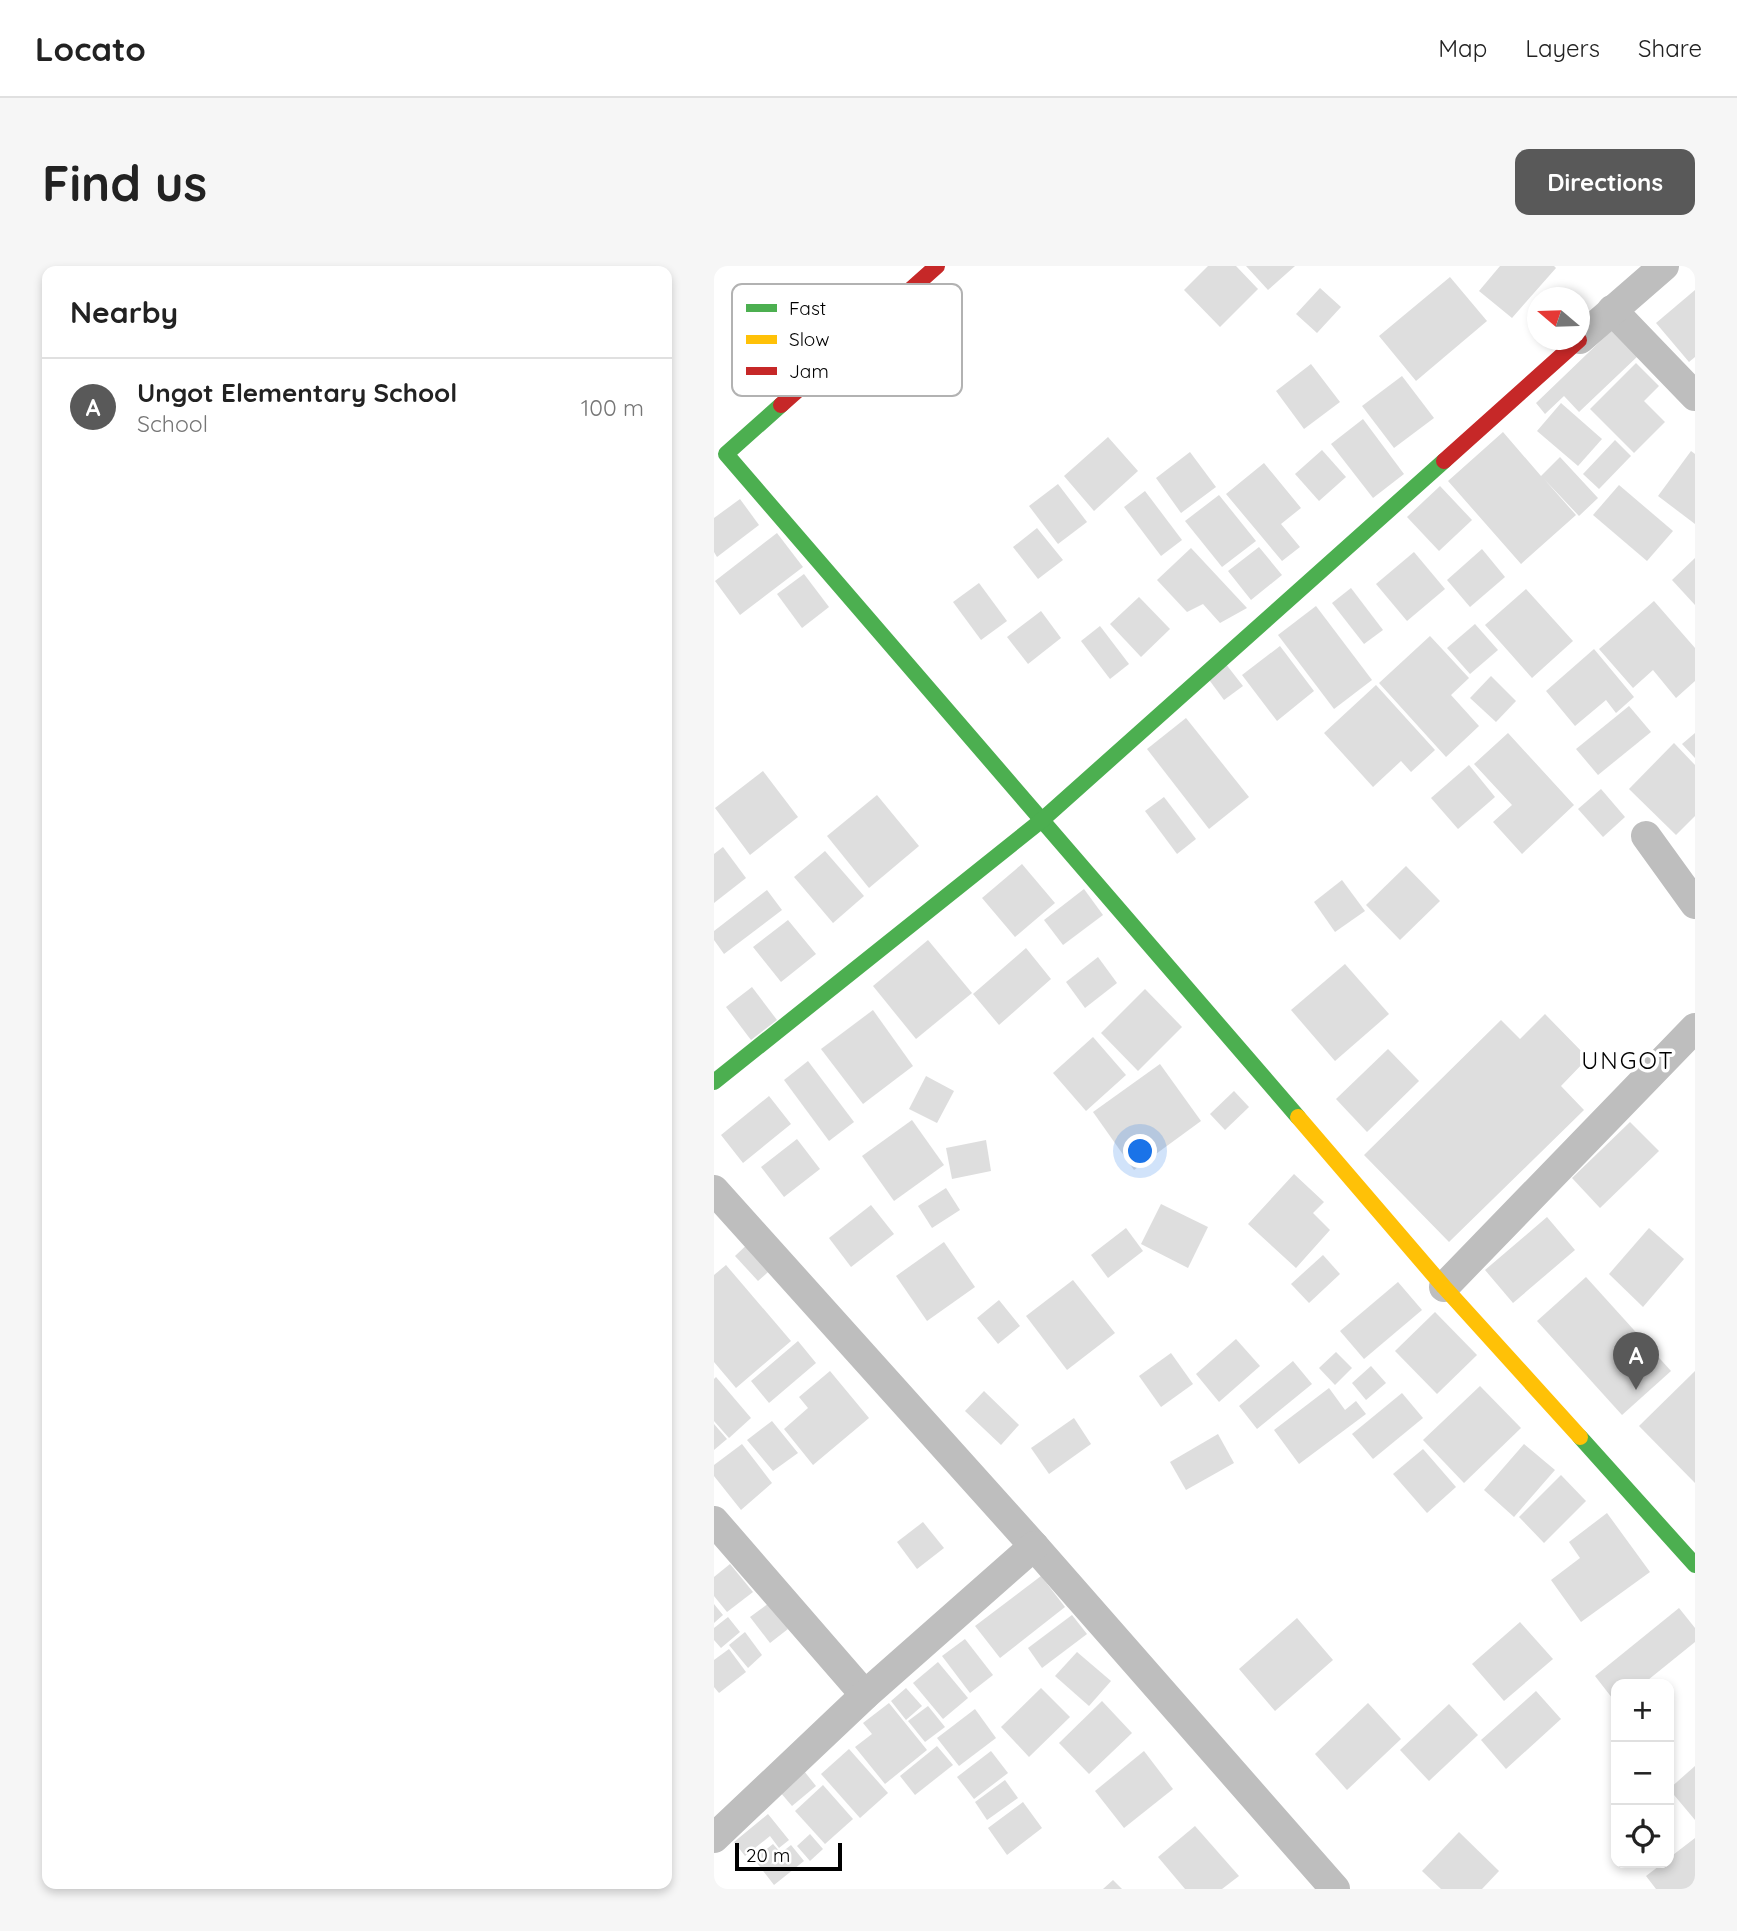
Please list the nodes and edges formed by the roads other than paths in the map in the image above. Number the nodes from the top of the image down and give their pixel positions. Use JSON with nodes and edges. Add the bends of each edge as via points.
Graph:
{"nodes":[{"id":1,"x":937,"y":266,"type":"edge"},
{"id":2,"x":1664,"y":266,"type":"edge"},
{"id":3,"x":916,"y":284,"type":"edge"},
{"id":4,"x":1612,"y":310,"type":"junction"},
{"id":5,"x":1590,"y":329,"type":"edge"},
{"id":6,"x":1567,"y":350,"type":"edge"},
{"id":7,"x":787,"y":396,"type":"edge"},
{"id":8,"x":1695,"y":396,"type":"edge"},
{"id":9,"x":718,"y":456,"type":"edge"},
{"id":10,"x":1042,"y":820,"type":"junction"},
{"id":11,"x":1646,"y":836,"type":"dead end"},
{"id":12,"x":1695,"y":904,"type":"edge"},
{"id":13,"x":1695,"y":1028,"type":"edge"},
{"id":14,"x":714,"y":1082,"type":"edge"},
{"id":15,"x":714,"y":1190,"type":"edge"},
{"id":16,"x":1444,"y":1287,"type":"junction"},
{"id":17,"x":714,"y":1521,"type":"edge"},
{"id":18,"x":1034,"y":1546,"type":"junction"},
{"id":19,"x":1695,"y":1565,"type":"edge"},
{"id":20,"x":865,"y":1695,"type":"junction"},
{"id":21,"x":714,"y":1838,"type":"edge"},
{"id":22,"x":1335,"y":1889,"type":"edge"}],
"edges":[{"from":1,"to":3,"type":"street"},
{"from":2,"to":4,"type":"street"},
{"from":4,"to":5,"type":"street"},
{"from":4,"to":8,"type":"street"},
{"from":6,"to":10,"type":"street"},
{"from":7,"to":9,"type":"street"},
{"from":9,"to":10,"type":"street"},
{"from":10,"to":14,"type":"street"},
{"from":10,"to":16,"type":"street"},
{"from":11,"to":12,"type":"street"},
{"from":13,"to":16,"type":"street"},
{"from":15,"to":18,"type":"street"},
{"from":16,"to":19,"type":"street"},
{"from":17,"to":20,"type":"street"},
{"from":18,"to":20,"type":"street"},
{"from":18,"to":22,"type":"street"},
{"from":20,"to":21,"type":"street"}]}
